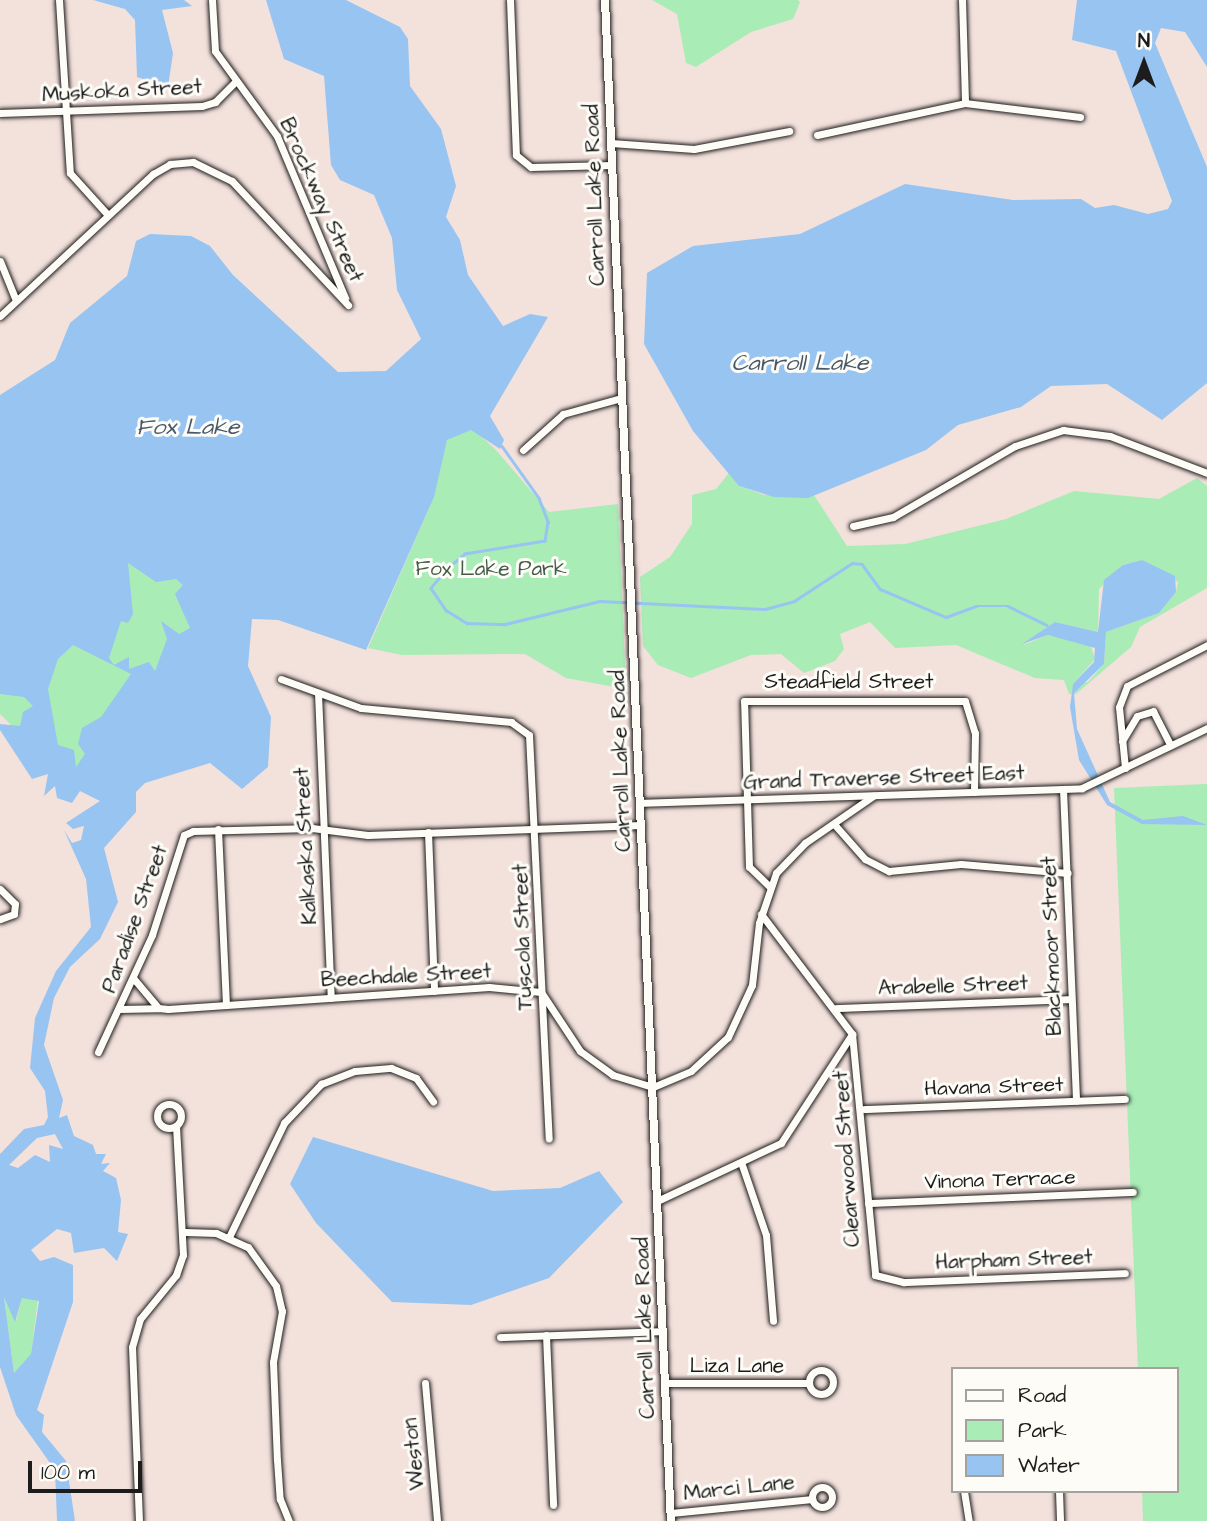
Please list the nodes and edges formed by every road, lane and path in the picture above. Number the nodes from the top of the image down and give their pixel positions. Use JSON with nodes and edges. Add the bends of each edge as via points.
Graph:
{"nodes":[{"id":1,"x":59,"y":0,"type":"edge"},
{"id":2,"x":212,"y":0,"type":"edge"},
{"id":3,"x":510,"y":0,"type":"edge"},
{"id":4,"x":605,"y":0,"type":"edge"},
{"id":5,"x":962,"y":0,"type":"edge"},
{"id":6,"x":236,"y":81,"type":"junction"},
{"id":7,"x":965,"y":103,"type":"junction"},
{"id":8,"x":0,"y":113,"type":"edge"},
{"id":9,"x":64,"y":113,"type":"junction"},
{"id":10,"x":1080,"y":117,"type":"dead end"},
{"id":11,"x":789,"y":131,"type":"dead end"},
{"id":12,"x":817,"y":135,"type":"dead end"},
{"id":13,"x":611,"y":144,"type":"junction"},
{"id":14,"x":611,"y":165,"type":"junction"},
{"id":15,"x":107,"y":214,"type":"junction"},
{"id":16,"x":0,"y":261,"type":"edge"},
{"id":17,"x":15,"y":298,"type":"junction"},
{"id":18,"x":0,"y":316,"type":"edge"},
{"id":19,"x":621,"y":398,"type":"junction"},
{"id":20,"x":523,"y":450,"type":"dead end"},
{"id":21,"x":1207,"y":461,"type":"edge"},
{"id":22,"x":1199,"y":468,"type":"junction"},
{"id":23,"x":1207,"y":473,"type":"edge"},
{"id":24,"x":853,"y":526,"type":"dead end"},
{"id":25,"x":1207,"y":645,"type":"edge"},
{"id":26,"x":281,"y":679,"type":"dead end"},
{"id":27,"x":318,"y":693,"type":"junction"},
{"id":28,"x":1207,"y":728,"type":"edge"},
{"id":29,"x":1122,"y":741,"type":"junction"},
{"id":30,"x":1169,"y":742,"type":"junction"},
{"id":31,"x":1125,"y":768,"type":"junction"},
{"id":32,"x":1063,"y":789,"type":"junction"},
{"id":33,"x":974,"y":792,"type":"junction"},
{"id":34,"x":873,"y":796,"type":"junction"},
{"id":35,"x":747,"y":801,"type":"junction"},
{"id":36,"x":640,"y":803,"type":"junction"},
{"id":37,"x":834,"y":824,"type":"junction"},
{"id":38,"x":641,"y":825,"type":"junction"},
{"id":39,"x":537,"y":828,"type":"junction"},
{"id":40,"x":218,"y":829,"type":"junction"},
{"id":41,"x":322,"y":830,"type":"junction"},
{"id":42,"x":428,"y":832,"type":"junction"},
{"id":43,"x":1068,"y":873,"type":"junction"},
{"id":44,"x":770,"y":887,"type":"junction"},
{"id":45,"x":0,"y":888,"type":"edge"},
{"id":46,"x":761,"y":914,"type":"junction"},
{"id":47,"x":0,"y":919,"type":"edge"},
{"id":48,"x":134,"y":979,"type":"junction"},
{"id":49,"x":434,"y":990,"type":"junction"},
{"id":50,"x":541,"y":992,"type":"junction"},
{"id":51,"x":331,"y":998,"type":"junction"},
{"id":52,"x":1070,"y":999,"type":"junction"},
{"id":53,"x":226,"y":1005,"type":"junction"},
{"id":54,"x":158,"y":1008,"type":"junction"},
{"id":55,"x":836,"y":1008,"type":"junction"},
{"id":56,"x":119,"y":1009,"type":"junction"},
{"id":57,"x":852,"y":1034,"type":"junction"},
{"id":58,"x":98,"y":1052,"type":"dead end"},
{"id":59,"x":653,"y":1087,"type":"junction"},
{"id":60,"x":1125,"y":1099,"type":"dead end"},
{"id":61,"x":433,"y":1101,"type":"dead end"},
{"id":62,"x":1076,"y":1101,"type":"junction"},
{"id":63,"x":864,"y":1109,"type":"junction"},
{"id":64,"x":176,"y":1126,"type":"dead end"},
{"id":65,"x":549,"y":1139,"type":"dead end"},
{"id":66,"x":742,"y":1165,"type":"junction"},
{"id":67,"x":1133,"y":1192,"type":"dead end"},
{"id":68,"x":657,"y":1201,"type":"junction"},
{"id":69,"x":868,"y":1203,"type":"junction"},
{"id":70,"x":186,"y":1233,"type":"junction"},
{"id":71,"x":229,"y":1237,"type":"junction"},
{"id":72,"x":1125,"y":1273,"type":"dead end"},
{"id":73,"x":904,"y":1282,"type":"joint"},
{"id":74,"x":773,"y":1321,"type":"dead end"},
{"id":75,"x":662,"y":1331,"type":"junction"},
{"id":76,"x":546,"y":1335,"type":"junction"},
{"id":77,"x":500,"y":1337,"type":"dead end"},
{"id":78,"x":425,"y":1383,"type":"dead end"},
{"id":79,"x":664,"y":1383,"type":"junction"},
{"id":80,"x":809,"y":1383,"type":"dead end"},
{"id":81,"x":964,"y":1493,"type":"edge"},
{"id":82,"x":1059,"y":1493,"type":"edge"},
{"id":83,"x":811,"y":1499,"type":"dead end"},
{"id":84,"x":553,"y":1505,"type":"dead end"},
{"id":85,"x":671,"y":1517,"type":"edge"},
{"id":86,"x":139,"y":1521,"type":"edge"},
{"id":87,"x":289,"y":1521,"type":"edge"},
{"id":88,"x":437,"y":1521,"type":"edge"},
{"id":89,"x":969,"y":1521,"type":"edge"},
{"id":90,"x":1060,"y":1521,"type":"edge"}],
"edges":[{"from":1,"to":9,"type":"street"},
{"from":2,"to":6,"type":"street","name":"Brockway Street","via":[[215,51]]},
{"from":3,"to":14,"type":"street","via":[[520,162],[549,169]]},
{"from":4,"to":13,"type":"street","name":"Carroll Lake Road"},
{"from":5,"to":7,"type":"street"},
{"from":6,"to":9,"type":"street","name":"Muskoka Street","via":[[202,106]]},
{"from":6,"to":15,"type":"street","name":"Brockway Street","via":[[277,136],[348,305],[218,170],[170,164]]},
{"from":7,"to":10,"type":"street"},
{"from":7,"to":12,"type":"street"},
{"from":8,"to":9,"type":"street","name":"Muskoka Street"},
{"from":9,"to":15,"type":"street","via":[[70,173]]},
{"from":11,"to":13,"type":"street","via":[[694,149]]},
{"from":13,"to":14,"type":"street","name":"Carroll Lake Road"},
{"from":14,"to":19,"type":"street","name":"Carroll Lake Road"},
{"from":15,"to":17,"type":"street"},
{"from":16,"to":17,"type":"street"},
{"from":17,"to":18,"type":"street"},
{"from":19,"to":20,"type":"street","via":[[563,414]]},
{"from":19,"to":36,"type":"street","name":"Carroll Lake Road"},
{"from":21,"to":22,"type":"street"},
{"from":22,"to":23,"type":"street"},
{"from":22,"to":24,"type":"street","via":[[1110,436],[1063,430],[1014,446],[893,517]]},
{"from":25,"to":29,"type":"street","via":[[1127,686],[1119,707]]},
{"from":26,"to":27,"type":"street"},
{"from":27,"to":39,"type":"street","name":"Tuscola Street","via":[[361,708],[511,722],[529,735]]},
{"from":27,"to":41,"type":"street","name":"Kalkaska Street"},
{"from":28,"to":30,"type":"street"},
{"from":29,"to":30,"type":"street","via":[[1137,716],[1153,710]]},
{"from":29,"to":31,"type":"street"},
{"from":30,"to":31,"type":"street"},
{"from":31,"to":32,"type":"street","name":"Grand Traverse Street East","via":[[1088,785]]},
{"from":32,"to":33,"type":"street","name":"Grand Traverse Street East"},
{"from":32,"to":43,"type":"street","name":"Blackmoor Street"},
{"from":33,"to":34,"type":"street","name":"Grand Traverse Street East"},
{"from":33,"to":35,"type":"street","name":"Steadfield Street","via":[[974,718],[961,699],[842,704],[761,697],[741,707]]},
{"from":34,"to":35,"type":"street","name":"Grand Traverse Street East"},
{"from":34,"to":37,"type":"street"},
{"from":35,"to":36,"type":"street","name":"Grand Traverse Street East"},
{"from":35,"to":44,"type":"street","via":[[749,867]]},
{"from":36,"to":38,"type":"street","name":"Carroll Lake Road"},
{"from":37,"to":43,"type":"street","via":[[865,859],[889,871],[961,864]]},
{"from":37,"to":44,"type":"street","via":[[805,843]]},
{"from":38,"to":39,"type":"street"},
{"from":38,"to":59,"type":"street","name":"Carroll Lake Road"},
{"from":39,"to":42,"type":"street"},
{"from":39,"to":50,"type":"street","name":"Tuscola Street"},
{"from":40,"to":41,"type":"street"},
{"from":40,"to":48,"type":"street","name":"Paradise Street","via":[[184,835]]},
{"from":40,"to":53,"type":"street"},
{"from":41,"to":42,"type":"street"},
{"from":41,"to":51,"type":"street","name":"Kalkaska Street"},
{"from":42,"to":49,"type":"street"},
{"from":43,"to":52,"type":"street","name":"Blackmoor Street"},
{"from":44,"to":46,"type":"street"},
{"from":45,"to":47,"type":"street","via":[[15,904],[13,914]]},
{"from":46,"to":55,"type":"street","name":"Clearwood Street"},
{"from":46,"to":59,"type":"street","via":[[752,985],[728,1037],[691,1071]]},
{"from":48,"to":54,"type":"street"},
{"from":48,"to":56,"type":"street","name":"Paradise Street"},
{"from":49,"to":50,"type":"street","name":"Beechdale Street"},
{"from":49,"to":51,"type":"street","name":"Beechdale Street"},
{"from":50,"to":59,"type":"street","via":[[580,1051],[614,1075]]},
{"from":50,"to":65,"type":"street","name":"Tuscola Street"},
{"from":51,"to":53,"type":"street","name":"Beechdale Street"},
{"from":52,"to":55,"type":"street","name":"Arabelle Street"},
{"from":52,"to":62,"type":"street","name":"Blackmoor Street"},
{"from":53,"to":54,"type":"street","name":"Beechdale Street"},
{"from":54,"to":56,"type":"street","name":"Beechdale Street"},
{"from":55,"to":57,"type":"street","name":"Clearwood Street"},
{"from":56,"to":58,"type":"street","name":"Paradise Street"},
{"from":57,"to":63,"type":"street","name":"Clearwood Street"},
{"from":57,"to":66,"type":"street","via":[[781,1143]]},
{"from":59,"to":68,"type":"street","name":"Carroll Lake Road"},
{"from":60,"to":62,"type":"street","name":"Havana Street"},
{"from":61,"to":71,"type":"street","via":[[416,1078],[391,1068],[355,1071],[321,1084],[284,1122]]},
{"from":62,"to":63,"type":"street","name":"Havana Street"},
{"from":63,"to":69,"type":"street","name":"Clearwood Street"},
{"from":64,"to":70,"type":"street"},
{"from":66,"to":68,"type":"street"},
{"from":66,"to":74,"type":"street","via":[[766,1235]]},
{"from":67,"to":69,"type":"street","name":"Vinona Terrace"},
{"from":68,"to":75,"type":"street","name":"Carroll Lake Road"},
{"from":69,"to":73,"type":"street","name":"Clearwood Street","via":[[871,1270],[881,1280]]},
{"from":70,"to":71,"type":"street"},
{"from":70,"to":86,"type":"street","via":[[179,1270],[144,1313],[132,1347]]},
{"from":71,"to":87,"type":"street","via":[[261,1259],[281,1300],[273,1376],[280,1499]]},
{"from":72,"to":73,"type":"street","name":"Harpham Street"},
{"from":75,"to":76,"type":"street"},
{"from":75,"to":79,"type":"street","name":"Carroll Lake Road"},
{"from":76,"to":77,"type":"street"},
{"from":76,"to":84,"type":"street"},
{"from":78,"to":88,"type":"street","name":"Weston"},
{"from":79,"to":80,"type":"street","name":"Liza Lane"},
{"from":79,"to":85,"type":"street","name":"Carroll Lake Road"},
{"from":81,"to":89,"type":"street"},
{"from":82,"to":90,"type":"street"},
{"from":83,"to":85,"type":"street","name":"Marci Lane"}]}
